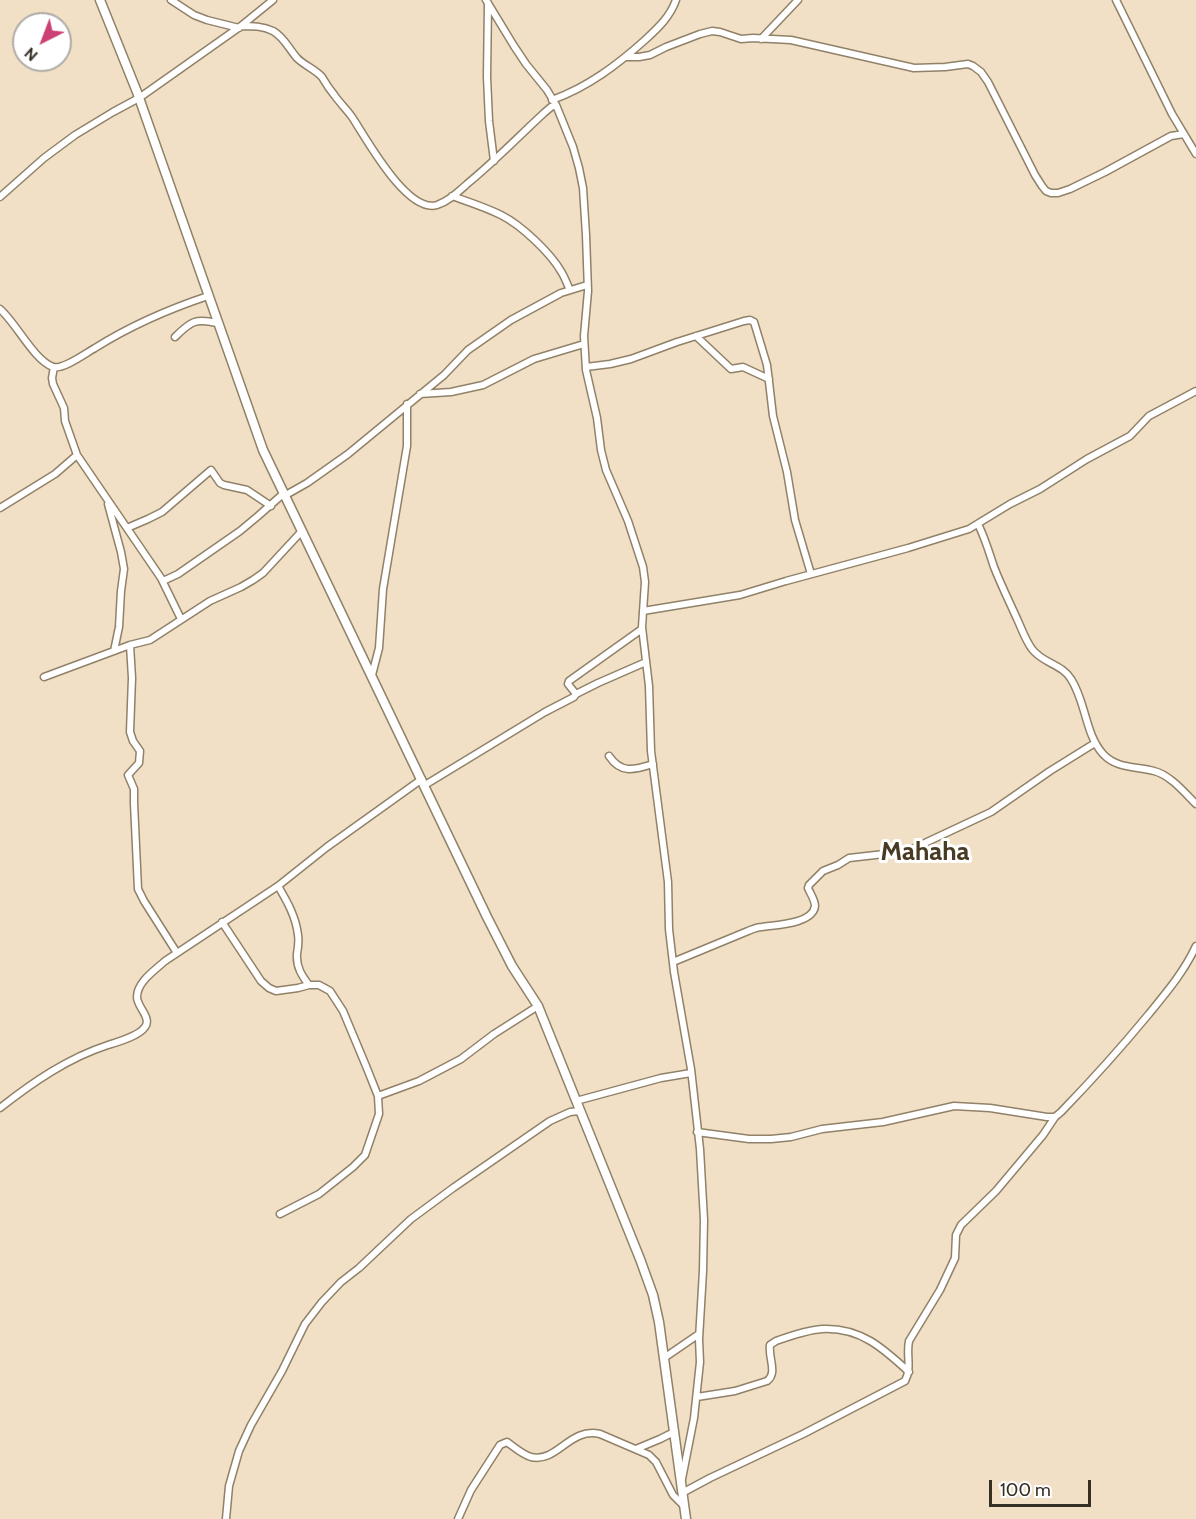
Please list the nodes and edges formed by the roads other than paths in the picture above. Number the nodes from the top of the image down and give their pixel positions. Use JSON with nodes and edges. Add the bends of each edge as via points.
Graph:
{"nodes":[{"id":1,"x":100,"y":0,"type":"edge"},
{"id":2,"x":171,"y":0,"type":"edge"},
{"id":3,"x":273,"y":0,"type":"edge"},
{"id":4,"x":676,"y":0,"type":"edge"},
{"id":5,"x":798,"y":0,"type":"edge"},
{"id":6,"x":1116,"y":0,"type":"edge"},
{"id":7,"x":487,"y":2,"type":"edge"},
{"id":8,"x":240,"y":27,"type":"junction"},
{"id":9,"x":761,"y":39,"type":"junction"},
{"id":10,"x":626,"y":57,"type":"junction"},
{"id":11,"x":139,"y":98,"type":"junction"},
{"id":12,"x":554,"y":102,"type":"junction"},
{"id":13,"x":1184,"y":134,"type":"junction"},
{"id":14,"x":1196,"y":153,"type":"edge"},
{"id":15,"x":494,"y":161,"type":"junction"},
{"id":16,"x":452,"y":196,"type":"junction"},
{"id":17,"x":0,"y":197,"type":"edge"},
{"id":18,"x":587,"y":285,"type":"junction"},
{"id":19,"x":570,"y":290,"type":"junction"},
{"id":20,"x":208,"y":296,"type":"junction"},
{"id":21,"x":0,"y":309,"type":"edge"},
{"id":22,"x":218,"y":323,"type":"junction"},
{"id":23,"x":696,"y":336,"type":"junction"},
{"id":24,"x":175,"y":337,"type":"dead end"},
{"id":25,"x":584,"y":344,"type":"junction"},
{"id":26,"x":54,"y":367,"type":"junction"},
{"id":27,"x":586,"y":367,"type":"junction"},
{"id":28,"x":769,"y":379,"type":"junction"},
{"id":29,"x":1196,"y":391,"type":"edge"},
{"id":30,"x":420,"y":394,"type":"junction"},
{"id":31,"x":407,"y":404,"type":"junction"},
{"id":32,"x":77,"y":456,"type":"junction"},
{"id":33,"x":284,"y":495,"type":"junction"},
{"id":34,"x":106,"y":498,"type":"junction"},
{"id":35,"x":271,"y":506,"type":"junction"},
{"id":36,"x":0,"y":508,"type":"edge"},
{"id":37,"x":978,"y":524,"type":"junction"},
{"id":38,"x":127,"y":528,"type":"junction"},
{"id":39,"x":301,"y":532,"type":"junction"},
{"id":40,"x":811,"y":574,"type":"junction"},
{"id":41,"x":163,"y":581,"type":"junction"},
{"id":42,"x":644,"y":611,"type":"junction"},
{"id":43,"x":181,"y":619,"type":"junction"},
{"id":44,"x":642,"y":629,"type":"junction"},
{"id":45,"x":130,"y":645,"type":"junction"},
{"id":46,"x":114,"y":651,"type":"junction"},
{"id":47,"x":646,"y":662,"type":"junction"},
{"id":48,"x":372,"y":676,"type":"junction"},
{"id":49,"x":44,"y":677,"type":"dead end"},
{"id":50,"x":576,"y":694,"type":"junction"},
{"id":51,"x":1095,"y":743,"type":"junction"},
{"id":52,"x":609,"y":756,"type":"dead end"},
{"id":53,"x":653,"y":764,"type":"junction"},
{"id":54,"x":423,"y":782,"type":"junction"},
{"id":55,"x":1196,"y":804,"type":"edge"},
{"id":56,"x":278,"y":886,"type":"junction"},
{"id":57,"x":222,"y":922,"type":"junction"},
{"id":58,"x":1196,"y":946,"type":"edge"},
{"id":59,"x":177,"y":953,"type":"junction"},
{"id":60,"x":673,"y":962,"type":"junction"},
{"id":61,"x":309,"y":985,"type":"junction"},
{"id":62,"x":538,"y":1006,"type":"junction"},
{"id":63,"x":691,"y":1073,"type":"junction"},
{"id":64,"x":378,"y":1096,"type":"junction"},
{"id":65,"x":576,"y":1101,"type":"junction"},
{"id":66,"x":0,"y":1108,"type":"edge"},
{"id":67,"x":580,"y":1111,"type":"junction"},
{"id":68,"x":1055,"y":1117,"type":"junction"},
{"id":69,"x":697,"y":1132,"type":"junction"},
{"id":70,"x":280,"y":1214,"type":"dead end"},
{"id":71,"x":699,"y":1334,"type":"junction"},
{"id":72,"x":664,"y":1358,"type":"junction"},
{"id":73,"x":909,"y":1372,"type":"junction"},
{"id":74,"x":697,"y":1397,"type":"junction"},
{"id":75,"x":674,"y":1432,"type":"junction"},
{"id":76,"x":636,"y":1449,"type":"junction"},
{"id":77,"x":681,"y":1490,"type":"junction"},
{"id":78,"x":684,"y":1505,"type":"junction"},
{"id":79,"x":226,"y":1519,"type":"edge"},
{"id":80,"x":459,"y":1519,"type":"edge"},
{"id":81,"x":686,"y":1519,"type":"edge"}],
"edges":[{"from":1,"to":11,"type":"main road"},
{"from":2,"to":8,"type":"street","via":[[194,15]]},
{"from":3,"to":8,"type":"street"},
{"from":4,"to":10,"type":"street","via":[[663,23]]},
{"from":5,"to":9,"type":"street"},
{"from":6,"to":13,"type":"street"},
{"from":7,"to":12,"type":"street"},
{"from":7,"to":15,"type":"street","via":[[487,77]]},
{"from":8,"to":11,"type":"street"},
{"from":8,"to":16,"type":"street","via":[[271,30],[301,62],[316,71],[403,191],[430,206]]},
{"from":9,"to":10,"type":"street","via":[[741,39],[712,31],[650,55]]},
{"from":9,"to":13,"type":"street","via":[[791,40],[914,68],[974,66],[988,82],[1038,181],[1051,194],[1077,186],[1171,135]]},
{"from":10,"to":12,"type":"street"},
{"from":11,"to":17,"type":"street","via":[[75,135]]},
{"from":11,"to":20,"type":"main road"},
{"from":12,"to":15,"type":"street"},
{"from":12,"to":18,"type":"street","via":[[573,147],[583,188]]},
{"from":13,"to":14,"type":"street"},
{"from":15,"to":16,"type":"street"},
{"from":16,"to":19,"type":"street","via":[[503,216],[520,228],[557,266]]},
{"from":18,"to":19,"type":"street"},
{"from":18,"to":25,"type":"street"},
{"from":19,"to":30,"type":"street","via":[[511,320],[468,351]]},
{"from":20,"to":22,"type":"main road"},
{"from":20,"to":26,"type":"street","via":[[142,322],[71,362]]},
{"from":21,"to":26,"type":"street","via":[[44,361]]},
{"from":22,"to":24,"type":"street","via":[[197,321]]},
{"from":22,"to":33,"type":"main road","via":[[263,450]]},
{"from":23,"to":27,"type":"street","via":[[631,359]]},
{"from":23,"to":28,"type":"street","via":[[731,369],[743,367]]},
{"from":23,"to":28,"type":"street","via":[[752,320]]},
{"from":25,"to":27,"type":"street"},
{"from":25,"to":30,"type":"street","via":[[534,359],[483,385]]},
{"from":26,"to":32,"type":"street","via":[[53,384]]},
{"from":27,"to":42,"type":"street","via":[[606,470],[643,567]]},
{"from":28,"to":40,"type":"street","via":[[793,511]]},
{"from":29,"to":37,"type":"street","via":[[1149,416],[1130,436]]},
{"from":30,"to":31,"type":"street"},
{"from":31,"to":33,"type":"street","via":[[348,454]]},
{"from":31,"to":48,"type":"street","via":[[407,446],[382,589],[379,648]]},
{"from":32,"to":34,"type":"street"},
{"from":32,"to":36,"type":"street","via":[[56,474]]},
{"from":33,"to":35,"type":"street"},
{"from":33,"to":39,"type":"main road"},
{"from":34,"to":38,"type":"street"},
{"from":34,"to":46,"type":"street","via":[[124,569]]},
{"from":35,"to":38,"type":"street","via":[[247,490],[220,483],[210,470],[162,512]]},
{"from":35,"to":41,"type":"street","via":[[203,557]]},
{"from":37,"to":40,"type":"street"},
{"from":37,"to":51,"type":"street","via":[[1030,647],[1071,678]]},
{"from":38,"to":41,"type":"street"},
{"from":39,"to":43,"type":"street","via":[[263,573]]},
{"from":39,"to":48,"type":"main road"},
{"from":40,"to":42,"type":"street","via":[[741,595]]},
{"from":41,"to":43,"type":"street"},
{"from":42,"to":44,"type":"street"},
{"from":43,"to":45,"type":"street","via":[[150,640]]},
{"from":44,"to":47,"type":"street"},
{"from":44,"to":50,"type":"street","via":[[569,681]]},
{"from":45,"to":46,"type":"street"},
{"from":45,"to":59,"type":"street","via":[[130,732],[140,751],[139,763],[128,775],[134,789],[138,889]]},
{"from":46,"to":49,"type":"street"},
{"from":47,"to":50,"type":"street"},
{"from":47,"to":53,"type":"street"},
{"from":48,"to":54,"type":"main road"},
{"from":50,"to":54,"type":"street"},
{"from":51,"to":55,"type":"street","via":[[1113,762],[1164,775]]},
{"from":51,"to":60,"type":"street","via":[[991,812],[950,832],[902,852],[849,858],[824,871],[809,885],[815,905],[808,916],[787,925],[759,927]]},
{"from":52,"to":53,"type":"street","via":[[623,769]]},
{"from":53,"to":60,"type":"street","via":[[668,882]]},
{"from":54,"to":56,"type":"street"},
{"from":54,"to":62,"type":"main road","via":[[487,917]]},
{"from":56,"to":57,"type":"street"},
{"from":56,"to":61,"type":"street","via":[[296,926],[298,964]]},
{"from":57,"to":59,"type":"street"},
{"from":57,"to":61,"type":"street","via":[[269,988],[276,991]]},
{"from":58,"to":68,"type":"street","via":[[1175,982],[1135,1031]]},
{"from":59,"to":66,"type":"street","via":[[149,975],[138,991],[145,1027],[125,1040],[79,1056]]},
{"from":60,"to":63,"type":"street"},
{"from":61,"to":64,"type":"street","via":[[330,991],[343,1011]]},
{"from":62,"to":64,"type":"street","via":[[461,1059]]},
{"from":62,"to":65,"type":"main road"},
{"from":63,"to":65,"type":"street"},
{"from":63,"to":69,"type":"street"},
{"from":64,"to":70,"type":"street","via":[[380,1114],[365,1155],[319,1194]]},
{"from":65,"to":67,"type":"main road"},
{"from":67,"to":72,"type":"main road","via":[[650,1286]]},
{"from":67,"to":79,"type":"street","via":[[550,1121],[411,1219],[322,1302],[305,1324],[239,1451],[229,1486]]},
{"from":68,"to":69,"type":"street","via":[[954,1106],[883,1122],[771,1139]]},
{"from":68,"to":73,"type":"street","via":[[996,1191],[961,1226],[956,1235],[955,1258],[909,1341]]},
{"from":69,"to":71,"type":"street","via":[[704,1220]]},
{"from":71,"to":72,"type":"street"},
{"from":71,"to":74,"type":"street"},
{"from":72,"to":75,"type":"main road"},
{"from":73,"to":74,"type":"street","via":[[871,1340],[850,1331],[820,1329],[771,1345],[771,1379],[735,1391]]},
{"from":73,"to":77,"type":"street","via":[[902,1384]]},
{"from":74,"to":77,"type":"street"},
{"from":75,"to":76,"type":"street"},
{"from":75,"to":77,"type":"main road"},
{"from":76,"to":78,"type":"street","via":[[656,1462],[673,1495]]},
{"from":76,"to":80,"type":"street","via":[[592,1432],[575,1437],[555,1452],[533,1458],[506,1442],[478,1477]]},
{"from":77,"to":78,"type":"main road"},
{"from":78,"to":81,"type":"main road"}]}
